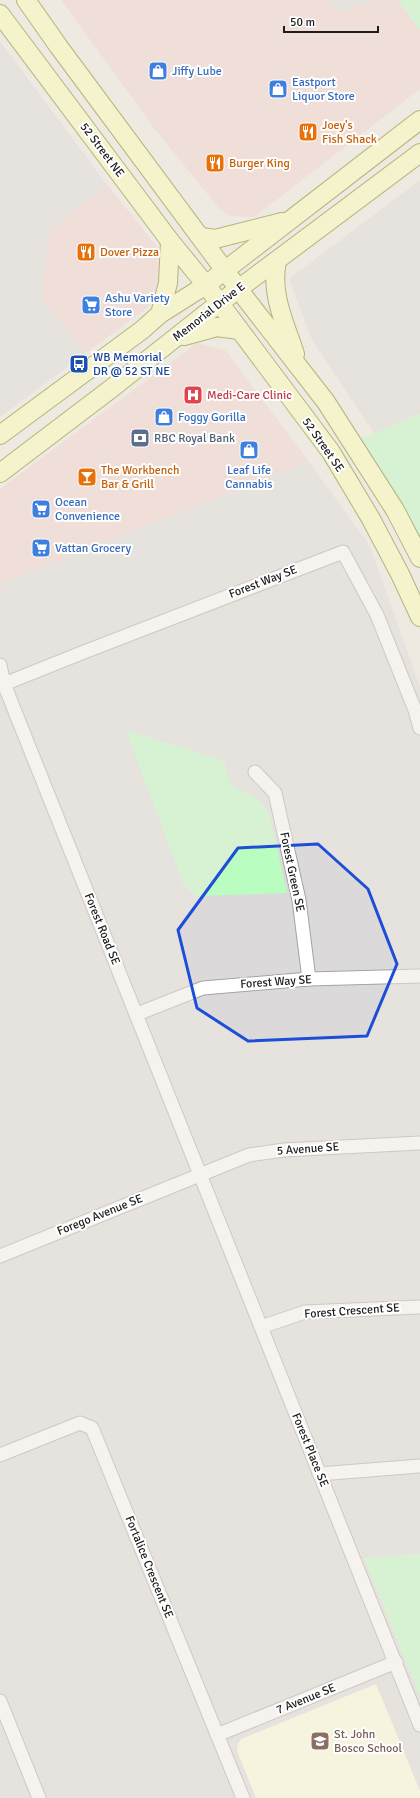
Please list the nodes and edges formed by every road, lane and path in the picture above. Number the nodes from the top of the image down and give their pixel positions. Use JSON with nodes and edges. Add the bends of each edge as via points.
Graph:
{"nodes":[{"id":1,"x":26,"y":0,"type":"edge"},
{"id":2,"x":0,"y":14,"type":"edge"},
{"id":3,"x":420,"y":120,"type":"edge"},
{"id":4,"x":420,"y":153,"type":"edge"},
{"id":5,"x":289,"y":221,"type":"junction"},
{"id":6,"x":201,"y":237,"type":"junction"},
{"id":7,"x":170,"y":242,"type":"junction"},
{"id":8,"x":277,"y":260,"type":"junction"},
{"id":9,"x":225,"y":270,"type":"junction"},
{"id":10,"x":206,"y":285,"type":"junction"},
{"id":11,"x":238,"y":288,"type":"junction"},
{"id":12,"x":220,"y":303,"type":"junction"},
{"id":13,"x":160,"y":314,"type":"junction"},
{"id":14,"x":239,"y":330,"type":"junction"},
{"id":15,"x":174,"y":339,"type":"junction"},
{"id":16,"x":298,"y":364,"type":"junction"},
{"id":17,"x":0,"y":435,"type":"edge"},
{"id":18,"x":0,"y":473,"type":"edge"},
{"id":19,"x":420,"y":558,"type":"edge"},
{"id":20,"x":420,"y":617,"type":"edge"},
{"id":21,"x":0,"y":665,"type":"edge"},
{"id":22,"x":2,"y":682,"type":"edge"},
{"id":23,"x":420,"y":728,"type":"edge"},
{"id":24,"x":256,"y":772,"type":"dead end"},
{"id":25,"x":420,"y":976,"type":"edge"},
{"id":26,"x":309,"y":979,"type":"junction"},
{"id":27,"x":137,"y":1014,"type":"junction"},
{"id":28,"x":420,"y":1143,"type":"edge"},
{"id":29,"x":200,"y":1174,"type":"junction"},
{"id":30,"x":0,"y":1256,"type":"edge"},
{"id":31,"x":420,"y":1306,"type":"edge"},
{"id":32,"x":261,"y":1327,"type":"junction"},
{"id":33,"x":0,"y":1454,"type":"edge"},
{"id":34,"x":420,"y":1466,"type":"edge"},
{"id":35,"x":319,"y":1474,"type":"junction"},
{"id":36,"x":396,"y":1662,"type":"junction"},
{"id":37,"x":0,"y":1701,"type":"edge"},
{"id":38,"x":420,"y":1725,"type":"edge"},
{"id":39,"x":217,"y":1735,"type":"junction"},
{"id":40,"x":39,"y":1798,"type":"edge"},
{"id":41,"x":243,"y":1798,"type":"edge"}],
"edges":[{"from":1,"to":6,"type":"main road"},
{"from":2,"to":7,"type":"main road","name":"52 Street NE"},
{"from":3,"to":5,"type":"main road","name":"Memorial Drive E"},
{"from":4,"to":8,"type":"main road","name":"Memorial Drive E"},
{"from":5,"to":6,"type":"main road","via":[[215,239]]},
{"from":5,"to":9,"type":"main road","name":"Memorial Drive E"},
{"from":6,"to":9,"type":"main road"},
{"from":7,"to":10,"type":"main road","name":"52 Street NE"},
{"from":7,"to":13,"type":"main road","via":[[168,284]]},
{"from":8,"to":11,"type":"main road","name":"Memorial Drive E"},
{"from":8,"to":16,"type":"main road","via":[[274,284],[276,295]]},
{"from":9,"to":10,"type":"main road","name":"Memorial Drive E"},
{"from":9,"to":11,"type":"main road","name":"52 Street SE"},
{"from":10,"to":12,"type":"main road","name":"52 Street SE"},
{"from":10,"to":13,"type":"main road","name":"Memorial Drive E"},
{"from":11,"to":12,"type":"main road","name":"Memorial Drive E"},
{"from":11,"to":16,"type":"main road","name":"52 Street SE"},
{"from":12,"to":14,"type":"main road","name":"52 Street SE"},
{"from":12,"to":15,"type":"main road","name":"Memorial Drive E"},
{"from":13,"to":17,"type":"main road","name":"Memorial Drive E"},
{"from":14,"to":15,"type":"main road","via":[[210,327]]},
{"from":14,"to":20,"type":"main road","name":"52 Street SE","via":[[331,452],[371,519]]},
{"from":15,"to":18,"type":"main road","name":"Memorial Drive E"},
{"from":16,"to":19,"type":"main road","name":"52 Street SE","via":[[353,442],[395,510]]},
{"from":21,"to":22,"type":"street","name":"Forest Road SE"},
{"from":22,"to":23,"type":"street","name":"Forest Way SE","via":[[343,552],[377,615]]},
{"from":22,"to":27,"type":"street","name":"Forest Road SE"},
{"from":24,"to":26,"type":"street","name":"Forest Green SE","via":[[275,793],[299,900]]},
{"from":25,"to":26,"type":"street","name":"Forest Way SE"},
{"from":26,"to":27,"type":"street","name":"Forest Way SE","via":[[203,988]]},
{"from":27,"to":29,"type":"street","name":"Forest Road SE"},
{"from":28,"to":29,"type":"street","name":"5 Avenue SE","via":[[277,1151],[249,1155]]},
{"from":29,"to":30,"type":"street","name":"Forego Avenue SE"},
{"from":29,"to":32,"type":"street","name":"Forest Place SE"},
{"from":31,"to":32,"type":"street","name":"Forest Crescent SE","via":[[305,1312]]},
{"from":32,"to":35,"type":"street","name":"Forest Place SE"},
{"from":33,"to":39,"type":"street","name":"Fortalice Crescent SE","via":[[80,1423],[92,1428]]},
{"from":34,"to":35,"type":"street"},
{"from":35,"to":36,"type":"street","name":"Forest Place SE"},
{"from":36,"to":38,"type":"street","name":"Forest Place SE"},
{"from":36,"to":39,"type":"street","name":"7 Avenue SE"},
{"from":37,"to":40,"type":"street"},
{"from":39,"to":41,"type":"street","name":"Fortalice Crescent SE"}]}
